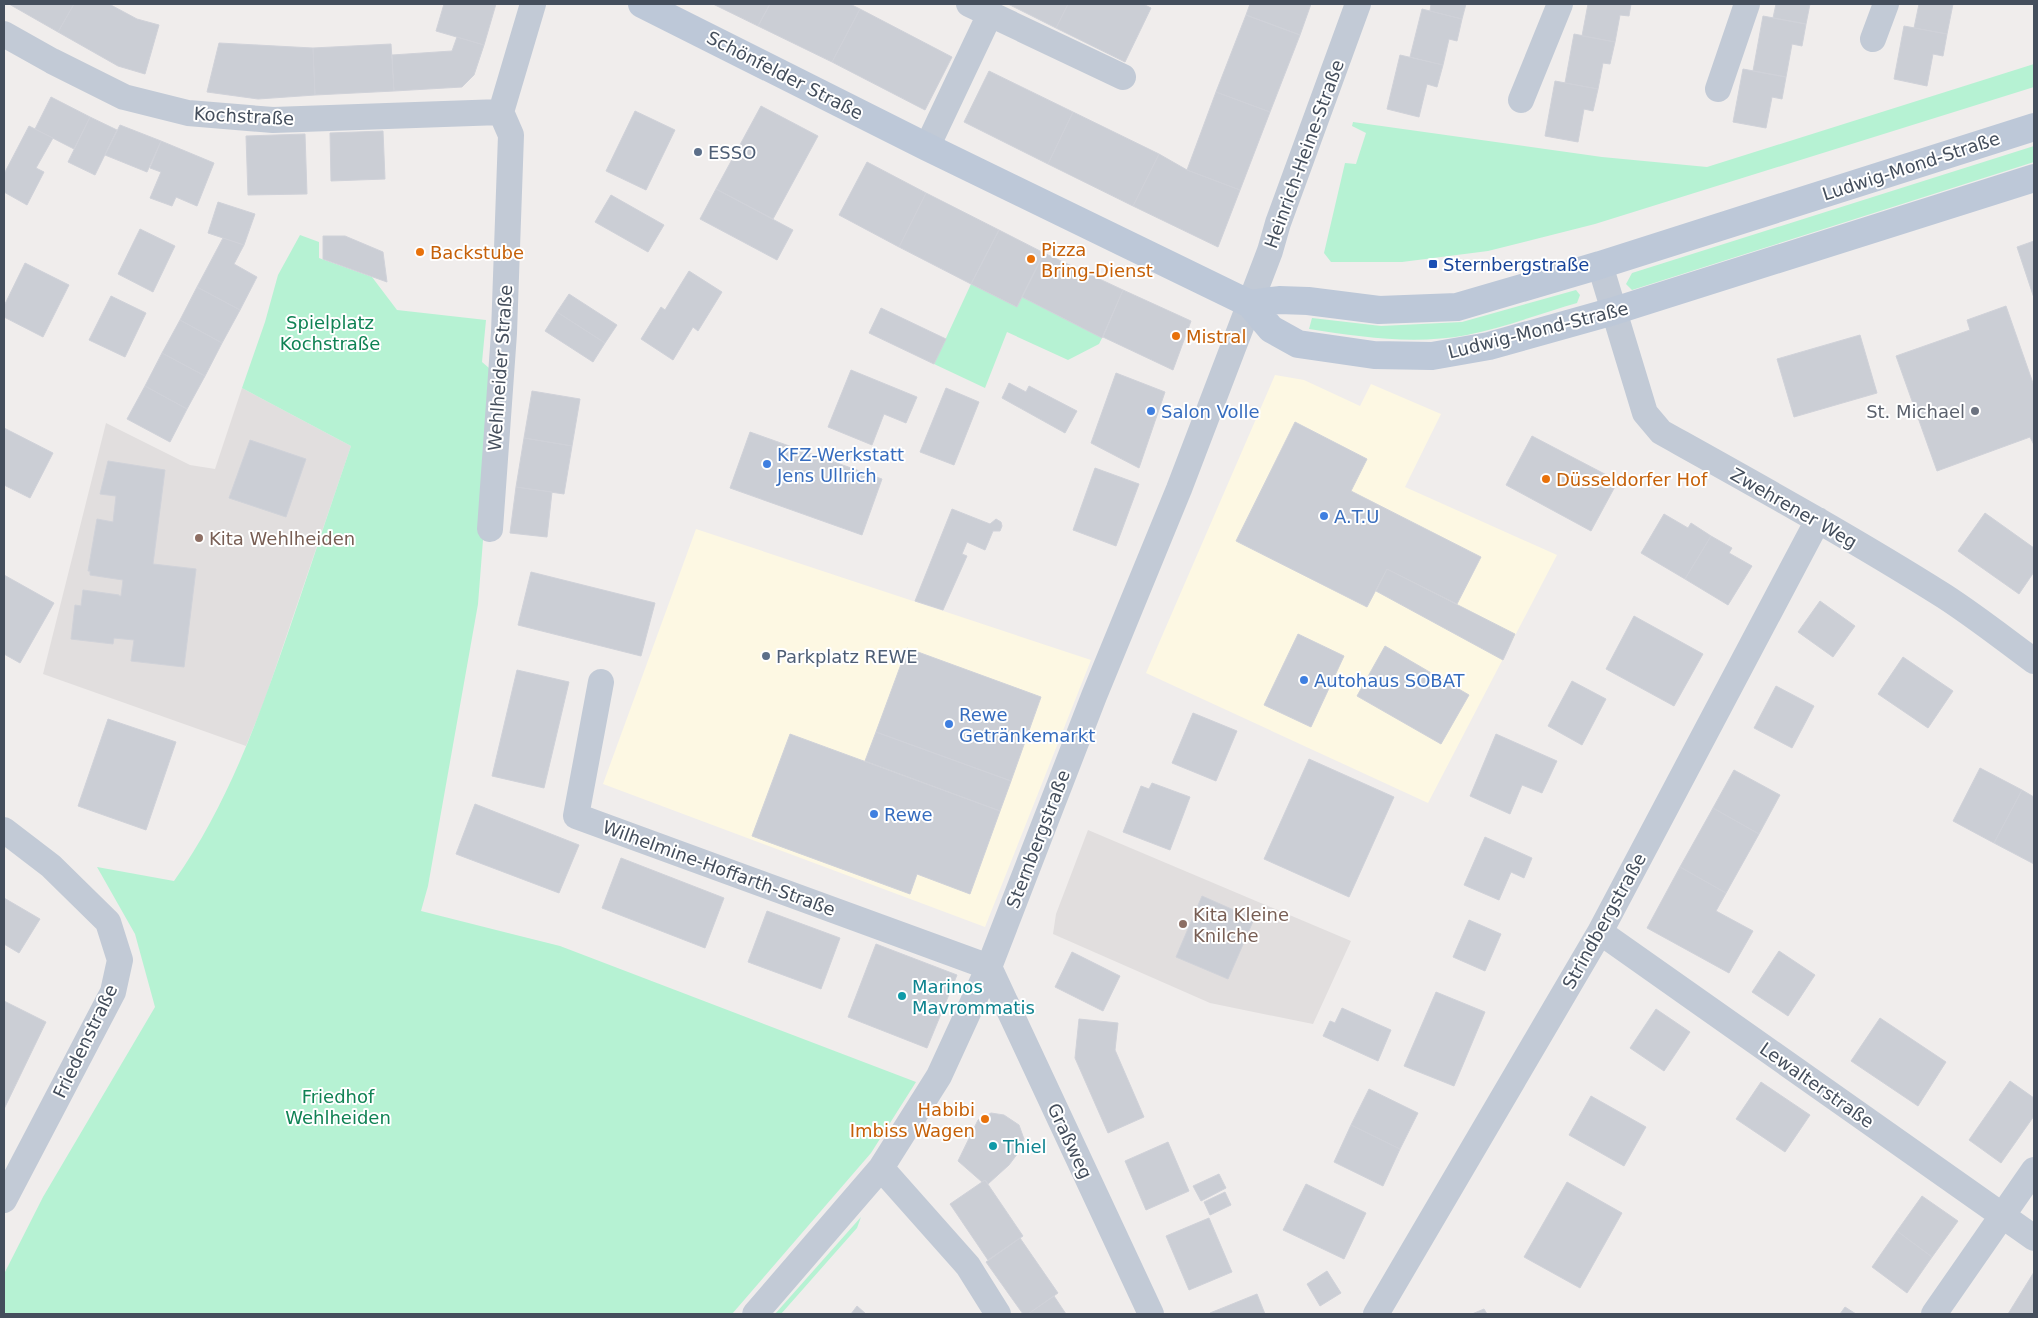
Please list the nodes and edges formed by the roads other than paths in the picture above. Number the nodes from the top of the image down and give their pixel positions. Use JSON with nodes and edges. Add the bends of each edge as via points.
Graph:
{"nodes":[{"id":1,"x":533,"y":4,"type":"edge"},
{"id":2,"x":642,"y":4,"type":"edge"},
{"id":3,"x":1358,"y":4,"type":"edge"},
{"id":4,"x":1560,"y":4,"type":"edge"},
{"id":5,"x":1747,"y":4,"type":"edge"},
{"id":6,"x":1886,"y":4,"type":"edge"},
{"id":7,"x":979,"y":9,"type":"edge"},
{"id":8,"x":4,"y":34,"type":"edge"},
{"id":9,"x":1873,"y":39,"type":"dead end"},
{"id":10,"x":1123,"y":77,"type":"dead end"},
{"id":11,"x":1718,"y":89,"type":"dead end"},
{"id":12,"x":1521,"y":100,"type":"dead end"},
{"id":13,"x":501,"y":112,"type":"junction"},
{"id":14,"x":2034,"y":127,"type":"edge"},
{"id":15,"x":927,"y":147,"type":"junction"},
{"id":16,"x":2034,"y":178,"type":"edge"},
{"id":17,"x":1600,"y":265,"type":"junction"},
{"id":18,"x":1250,"y":304,"type":"junction"},
{"id":19,"x":1614,"y":311,"type":"junction"},
{"id":20,"x":1818,"y":520,"type":"junction"},
{"id":21,"x":490,"y":529,"type":"dead end"},
{"id":22,"x":2034,"y":661,"type":"edge"},
{"id":23,"x":601,"y":682,"type":"dead end"},
{"id":24,"x":4,"y":830,"type":"edge"},
{"id":25,"x":1600,"y":932,"type":"junction"},
{"id":26,"x":989,"y":967,"type":"junction"},
{"id":27,"x":881,"y":1168,"type":"junction"},
{"id":28,"x":2034,"y":1170,"type":"edge"},
{"id":29,"x":4,"y":1200,"type":"edge"},
{"id":30,"x":2003,"y":1217,"type":"junction"},
{"id":31,"x":2034,"y":1238,"type":"edge"},
{"id":32,"x":755,"y":1314,"type":"edge"},
{"id":33,"x":998,"y":1314,"type":"edge"},
{"id":34,"x":1151,"y":1314,"type":"edge"},
{"id":35,"x":1376,"y":1314,"type":"edge"},
{"id":36,"x":1934,"y":1314,"type":"edge"}],
"edges":[{"from":1,"to":13,"type":"street"},
{"from":2,"to":15,"type":"main road","name":"Schönfelder Straße"},
{"from":3,"to":18,"type":"street","name":"Heinrich-Heine-Straße"},
{"from":4,"to":12,"type":"street"},
{"from":5,"to":11,"type":"street"},
{"from":6,"to":9,"type":"street"},
{"from":7,"to":10,"type":"street"},
{"from":7,"to":15,"type":"street"},
{"from":8,"to":13,"type":"street","name":"Kochstraße","via":[[124,98],[188,113],[273,120]]},
{"from":13,"to":21,"type":"street","name":"Wehlheider Straße","via":[[511,135],[504,333]]},
{"from":14,"to":17,"type":"main road","name":"Ludwig-Mond-Straße"},
{"from":15,"to":18,"type":"main road","name":"Schönfelder Straße"},
{"from":16,"to":19,"type":"main road","name":"Ludwig-Mond-Straße"},
{"from":17,"to":18,"type":"main road","name":"Ludwig-Mond-Straße","via":[[1456,307],[1379,310],[1279,300]]},
{"from":17,"to":19,"type":"street","name":"Zwehrener Weg"},
{"from":18,"to":19,"type":"main road","name":"Ludwig-Mond-Straße","via":[[1272,329],[1298,344],[1374,354],[1432,356],[1490,346]]},
{"from":18,"to":26,"type":"street","name":"Sternbergstraße"},
{"from":19,"to":20,"type":"street","name":"Zwehrener Weg","via":[[1645,413],[1660,432]]},
{"from":20,"to":22,"type":"street","name":"Zwehrener Weg","via":[[1946,597]]},
{"from":20,"to":25,"type":"street","name":"Strindbergstraße"},
{"from":23,"to":26,"type":"street","name":"Wilhelmine-Hoffarth-Straße","via":[[576,816]]},
{"from":24,"to":29,"type":"street","name":"Friedenstraße","via":[[51,866],[108,922],[120,960],[113,992]]},
{"from":25,"to":30,"type":"street","name":"Lewalterstraße"},
{"from":25,"to":35,"type":"street","name":"Strindbergstraße"},
{"from":26,"to":27,"type":"street","name":"Sternbergstraße","via":[[940,1076]]},
{"from":26,"to":34,"type":"street","name":"Graßweg"},
{"from":27,"to":32,"type":"street","name":"Sternbergstraße"},
{"from":27,"to":33,"type":"street","via":[[968,1266]]},
{"from":28,"to":30,"type":"street"},
{"from":30,"to":31,"type":"street","name":"Lewalterstraße"},
{"from":30,"to":36,"type":"street"}]}
